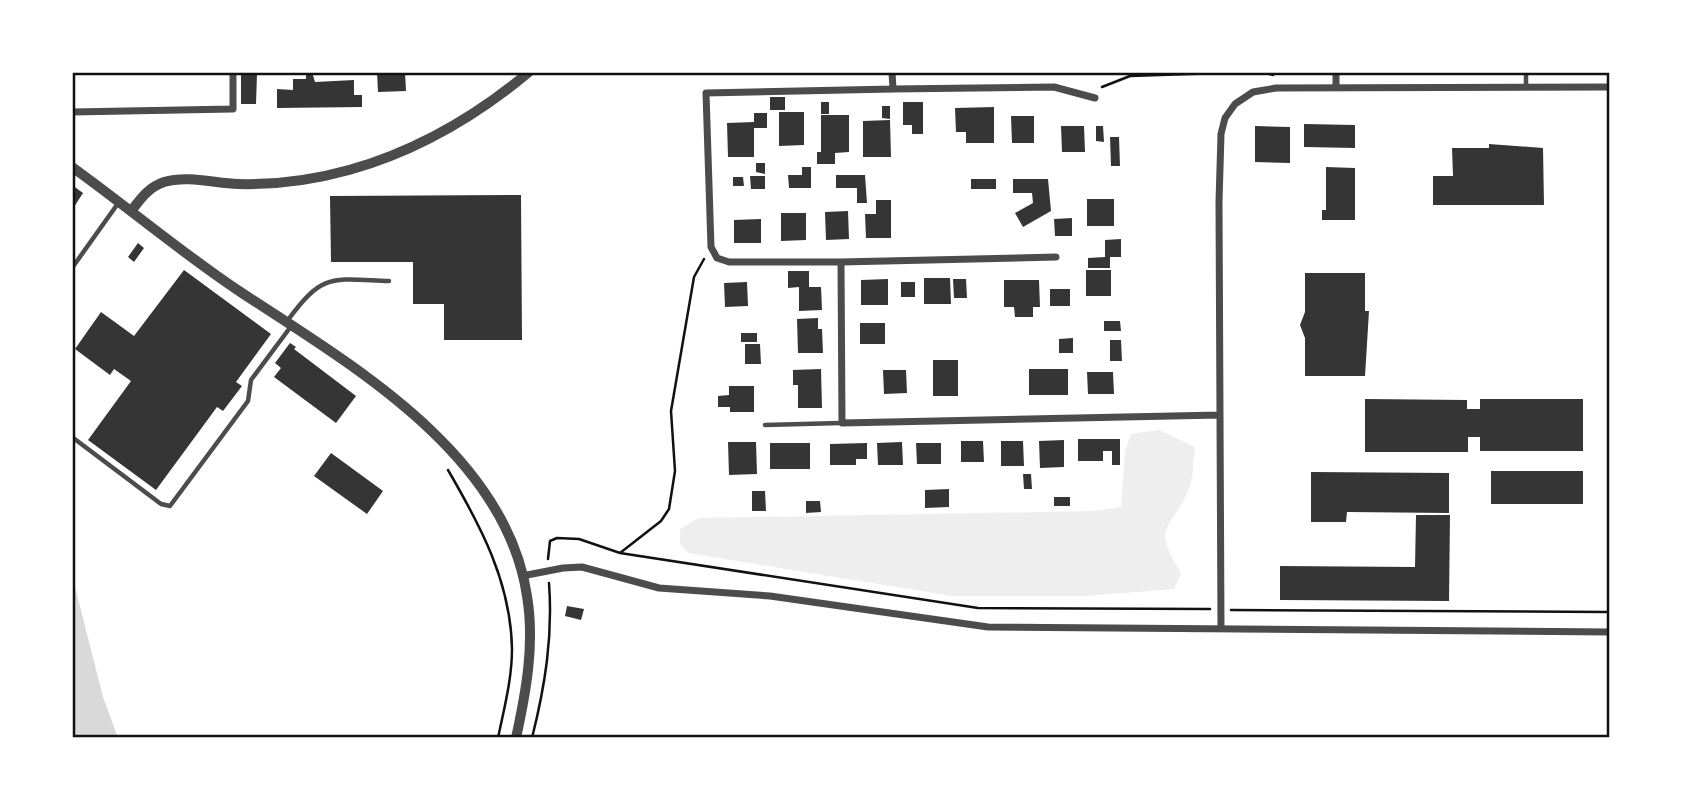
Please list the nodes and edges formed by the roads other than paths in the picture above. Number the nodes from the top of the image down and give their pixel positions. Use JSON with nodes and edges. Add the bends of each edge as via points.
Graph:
{"nodes":[{"id":1,"x":233,"y":72,"type":"edge"},
{"id":2,"x":529,"y":72,"type":"edge"},
{"id":3,"x":892,"y":72,"type":"edge"},
{"id":4,"x":1336,"y":72,"type":"edge"},
{"id":5,"x":1526,"y":72,"type":"edge"},
{"id":6,"x":1336,"y":86,"type":"junction"},
{"id":7,"x":1526,"y":87,"type":"junction"},
{"id":8,"x":1609,"y":87,"type":"edge"},
{"id":9,"x":892,"y":89,"type":"junction"},
{"id":10,"x":1096,"y":99,"type":"dead end"},
{"id":11,"x":72,"y":112,"type":"edge"},
{"id":12,"x":72,"y":167,"type":"edge"},
{"id":13,"x":120,"y":201,"type":"junction"},
{"id":14,"x":132,"y":210,"type":"junction"},
{"id":15,"x":1056,"y":257,"type":"dead end"},
{"id":16,"x":841,"y":262,"type":"junction"},
{"id":17,"x":72,"y":268,"type":"edge"},
{"id":18,"x":389,"y":282,"type":"dead end"},
{"id":19,"x":290,"y":322,"type":"junction"},
{"id":20,"x":1220,"y":415,"type":"junction"},
{"id":21,"x":842,"y":423,"type":"junction"},
{"id":22,"x":765,"y":425,"type":"dead end"},
{"id":23,"x":72,"y":437,"type":"edge"},
{"id":24,"x":522,"y":576,"type":"junction"},
{"id":25,"x":1220,"y":629,"type":"junction"},
{"id":26,"x":1609,"y":632,"type":"edge"},
{"id":27,"x":516,"y":738,"type":"edge"}],
"edges":[{"from":1,"to":11,"type":"street","via":[[233,109]]},
{"from":2,"to":14,"type":"street","via":[[459,124],[400,154],[345,171],[284,182],[172,180],[150,189]]},
{"from":3,"to":9,"type":"street"},
{"from":4,"to":6,"type":"street"},
{"from":5,"to":7,"type":"lane"},
{"from":6,"to":7,"type":"street"},
{"from":6,"to":20,"type":"street","via":[[1253,92],[1225,118],[1219,202]]},
{"from":7,"to":8,"type":"street"},
{"from":9,"to":10,"type":"street","via":[[1054,88]]},
{"from":9,"to":16,"type":"street","via":[[706,93],[711,247],[717,258],[729,262]]},
{"from":12,"to":13,"type":"street"},
{"from":13,"to":14,"type":"street"},
{"from":13,"to":17,"type":"lane"},
{"from":14,"to":19,"type":"street","via":[[207,269]]},
{"from":15,"to":16,"type":"street"},
{"from":16,"to":21,"type":"street"},
{"from":18,"to":19,"type":"lane","via":[[329,280],[308,294]]},
{"from":19,"to":23,"type":"lane","via":[[251,380],[248,401],[170,506],[161,504]]},
{"from":19,"to":24,"type":"street","via":[[455,452],[495,508]]},
{"from":20,"to":21,"type":"street"},
{"from":20,"to":25,"type":"street"},
{"from":21,"to":22,"type":"lane"},
{"from":24,"to":25,"type":"street","via":[[582,567],[659,588],[770,596],[970,625]]},
{"from":24,"to":27,"type":"street","via":[[529,609],[529,657]]},
{"from":25,"to":26,"type":"street"}]}
